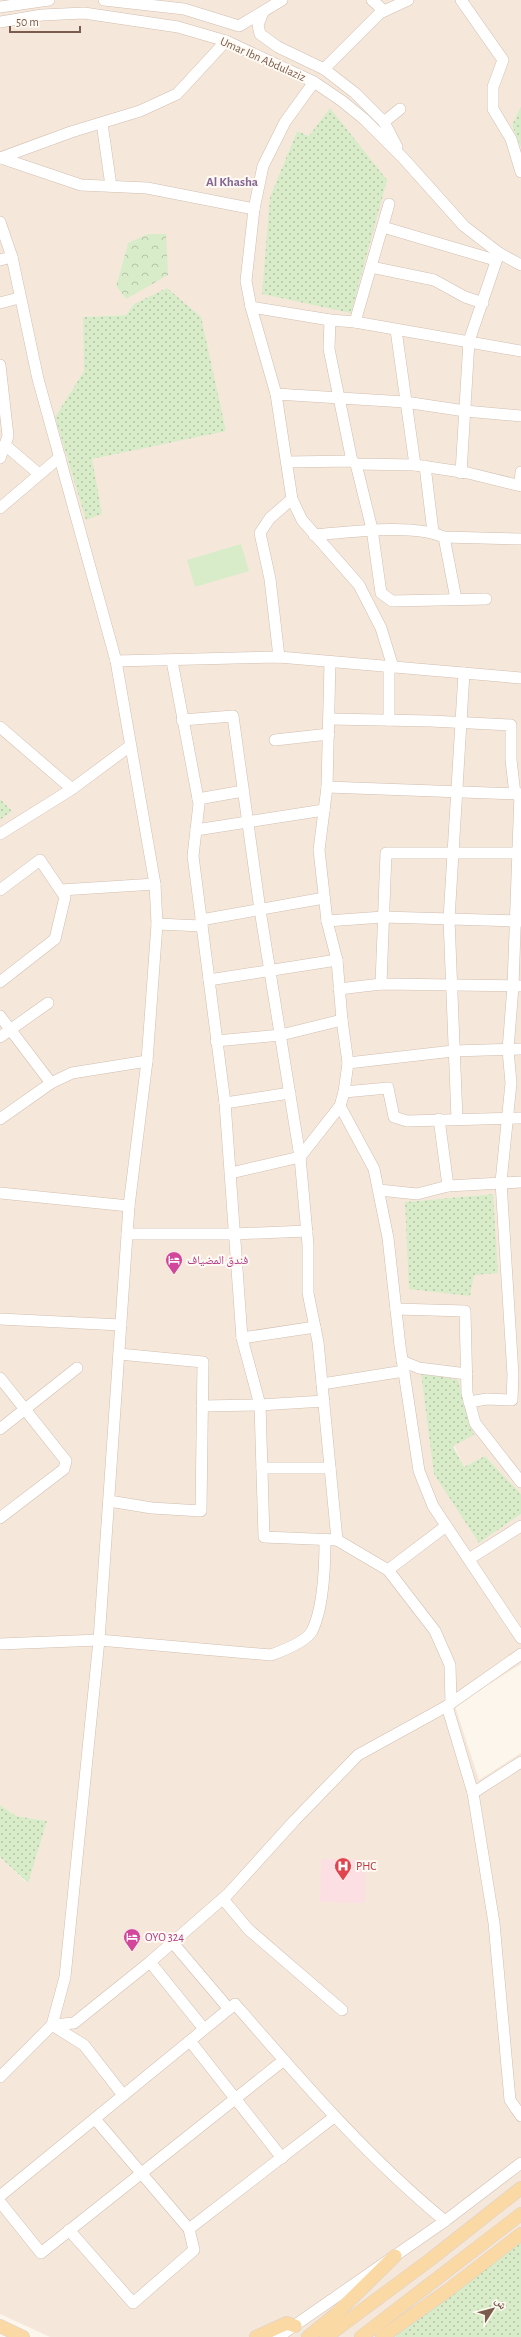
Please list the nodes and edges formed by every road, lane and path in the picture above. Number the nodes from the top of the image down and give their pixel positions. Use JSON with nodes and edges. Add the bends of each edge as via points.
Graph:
{"nodes":[{"id":1,"x":49,"y":0,"type":"edge"},
{"id":2,"x":104,"y":0,"type":"edge"},
{"id":3,"x":282,"y":0,"type":"edge"},
{"id":4,"x":372,"y":0,"type":"edge"},
{"id":5,"x":408,"y":0,"type":"edge"},
{"id":6,"x":461,"y":0,"type":"edge"},
{"id":7,"x":0,"y":7,"type":"edge"},
{"id":8,"x":384,"y":11,"type":"junction"},
{"id":9,"x":263,"y":12,"type":"junction"},
{"id":10,"x":0,"y":22,"type":"edge"},
{"id":11,"x":226,"y":41,"type":"junction"},
{"id":12,"x":324,"y":69,"type":"junction"},
{"id":13,"x":314,"y":82,"type":"junction"},
{"id":14,"x":400,"y":109,"type":"dead end"},
{"id":15,"x":384,"y":122,"type":"junction"},
{"id":16,"x":102,"y":123,"type":"junction"},
{"id":17,"x":0,"y":158,"type":"edge"},
{"id":18,"x":404,"y":159,"type":"junction"},
{"id":19,"x":521,"y":172,"type":"edge"},
{"id":20,"x":111,"y":186,"type":"junction"},
{"id":21,"x":389,"y":204,"type":"dead end"},
{"id":22,"x":254,"y":209,"type":"junction"},
{"id":23,"x":0,"y":222,"type":"edge"},
{"id":24,"x":382,"y":227,"type":"junction"},
{"id":25,"x":497,"y":256,"type":"junction"},
{"id":26,"x":12,"y":257,"type":"junction"},
{"id":27,"x":0,"y":260,"type":"edge"},
{"id":28,"x":521,"y":265,"type":"edge"},
{"id":29,"x":371,"y":268,"type":"junction"},
{"id":30,"x":19,"y":298,"type":"junction"},
{"id":31,"x":0,"y":303,"type":"edge"},
{"id":32,"x":483,"y":303,"type":"junction"},
{"id":33,"x":251,"y":307,"type":"junction"},
{"id":34,"x":330,"y":320,"type":"junction"},
{"id":35,"x":355,"y":322,"type":"junction"},
{"id":36,"x":396,"y":330,"type":"junction"},
{"id":37,"x":469,"y":341,"type":"junction"},
{"id":38,"x":521,"y":351,"type":"edge"},
{"id":39,"x":0,"y":365,"type":"edge"},
{"id":40,"x":276,"y":394,"type":"junction"},
{"id":41,"x":338,"y":398,"type":"junction"},
{"id":42,"x":406,"y":402,"type":"junction"},
{"id":43,"x":465,"y":411,"type":"junction"},
{"id":44,"x":521,"y":416,"type":"edge"},
{"id":45,"x":5,"y":445,"type":"junction"},
{"id":46,"x":60,"y":457,"type":"junction"},
{"id":47,"x":0,"y":458,"type":"edge"},
{"id":48,"x":287,"y":462,"type":"junction"},
{"id":49,"x":354,"y":463,"type":"junction"},
{"id":50,"x":420,"y":466,"type":"junction"},
{"id":51,"x":521,"y":472,"type":"edge"},
{"id":52,"x":461,"y":473,"type":"junction"},
{"id":53,"x":40,"y":474,"type":"junction"},
{"id":54,"x":520,"y":485,"type":"edge"},
{"id":55,"x":292,"y":499,"type":"junction"},
{"id":56,"x":0,"y":508,"type":"edge"},
{"id":57,"x":372,"y":529,"type":"junction"},
{"id":58,"x":433,"y":532,"type":"junction"},
{"id":59,"x":314,"y":535,"type":"junction"},
{"id":60,"x":444,"y":537,"type":"junction"},
{"id":61,"x":521,"y":539,"type":"edge"},
{"id":62,"x":456,"y":599,"type":"junction"},
{"id":63,"x":486,"y":599,"type":"dead end"},
{"id":64,"x":278,"y":657,"type":"junction"},
{"id":65,"x":116,"y":661,"type":"junction"},
{"id":66,"x":172,"y":661,"type":"junction"},
{"id":67,"x":330,"y":662,"type":"junction"},
{"id":68,"x":391,"y":667,"type":"junction"},
{"id":69,"x":464,"y":673,"type":"junction"},
{"id":70,"x":521,"y":678,"type":"edge"},
{"id":71,"x":182,"y":720,"type":"junction"},
{"id":72,"x":330,"y":720,"type":"junction"},
{"id":73,"x":389,"y":720,"type":"junction"},
{"id":74,"x":461,"y":723,"type":"junction"},
{"id":75,"x":0,"y":727,"type":"edge"},
{"id":76,"x":329,"y":734,"type":"junction"},
{"id":77,"x":274,"y":740,"type":"dead end"},
{"id":78,"x":130,"y":746,"type":"junction"},
{"id":79,"x":327,"y":787,"type":"junction"},
{"id":80,"x":72,"y":789,"type":"junction"},
{"id":81,"x":243,"y":791,"type":"junction"},
{"id":82,"x":457,"y":792,"type":"junction"},
{"id":83,"x":519,"y":794,"type":"edge"},
{"id":84,"x":198,"y":799,"type":"junction"},
{"id":85,"x":324,"y":810,"type":"junction"},
{"id":86,"x":247,"y":823,"type":"junction"},
{"id":87,"x":196,"y":830,"type":"junction"},
{"id":88,"x":0,"y":834,"type":"edge"},
{"id":89,"x":454,"y":853,"type":"junction"},
{"id":90,"x":520,"y":853,"type":"edge"},
{"id":91,"x":155,"y":884,"type":"junction"},
{"id":92,"x":0,"y":890,"type":"edge"},
{"id":93,"x":61,"y":890,"type":"junction"},
{"id":94,"x":324,"y":898,"type":"junction"},
{"id":95,"x":260,"y":910,"type":"junction"},
{"id":96,"x":382,"y":917,"type":"junction"},
{"id":97,"x":450,"y":919,"type":"junction"},
{"id":98,"x":327,"y":921,"type":"junction"},
{"id":99,"x":518,"y":921,"type":"edge"},
{"id":100,"x":201,"y":923,"type":"junction"},
{"id":101,"x":157,"y":924,"type":"junction"},
{"id":102,"x":337,"y":960,"type":"junction"},
{"id":103,"x":270,"y":970,"type":"junction"},
{"id":104,"x":209,"y":980,"type":"junction"},
{"id":105,"x":0,"y":982,"type":"edge"},
{"id":106,"x":381,"y":984,"type":"junction"},
{"id":107,"x":451,"y":984,"type":"junction"},
{"id":108,"x":517,"y":986,"type":"edge"},
{"id":109,"x":339,"y":989,"type":"junction"},
{"id":110,"x":48,"y":1003,"type":"dead end"},
{"id":111,"x":0,"y":1016,"type":"edge"},
{"id":112,"x":342,"y":1020,"type":"junction"},
{"id":113,"x":10,"y":1029,"type":"junction"},
{"id":114,"x":281,"y":1034,"type":"junction"},
{"id":115,"x":0,"y":1037,"type":"edge"},
{"id":116,"x":216,"y":1041,"type":"junction"},
{"id":117,"x":521,"y":1049,"type":"edge"},
{"id":118,"x":508,"y":1050,"type":"junction"},
{"id":119,"x":453,"y":1051,"type":"junction"},
{"id":120,"x":147,"y":1061,"type":"junction"},
{"id":121,"x":348,"y":1063,"type":"junction"},
{"id":122,"x":51,"y":1083,"type":"junction"},
{"id":123,"x":290,"y":1092,"type":"junction"},
{"id":124,"x":344,"y":1092,"type":"junction"},
{"id":125,"x":225,"y":1103,"type":"junction"},
{"id":126,"x":340,"y":1106,"type":"junction"},
{"id":127,"x":521,"y":1118,"type":"edge"},
{"id":128,"x":0,"y":1119,"type":"edge"},
{"id":129,"x":457,"y":1119,"type":"junction"},
{"id":130,"x":508,"y":1119,"type":"junction"},
{"id":131,"x":440,"y":1120,"type":"junction"},
{"id":132,"x":300,"y":1157,"type":"junction"},
{"id":133,"x":231,"y":1173,"type":"junction"},
{"id":134,"x":501,"y":1182,"type":"junction"},
{"id":135,"x":521,"y":1182,"type":"edge"},
{"id":136,"x":448,"y":1186,"type":"junction"},
{"id":137,"x":379,"y":1190,"type":"junction"},
{"id":138,"x":0,"y":1193,"type":"edge"},
{"id":139,"x":129,"y":1206,"type":"junction"},
{"id":140,"x":307,"y":1231,"type":"junction"},
{"id":141,"x":127,"y":1234,"type":"junction"},
{"id":142,"x":233,"y":1234,"type":"junction"},
{"id":143,"x":396,"y":1309,"type":"junction"},
{"id":144,"x":0,"y":1319,"type":"edge"},
{"id":145,"x":121,"y":1325,"type":"junction"},
{"id":146,"x":315,"y":1327,"type":"junction"},
{"id":147,"x":242,"y":1338,"type":"junction"},
{"id":148,"x":119,"y":1354,"type":"junction"},
{"id":149,"x":403,"y":1366,"type":"junction"},
{"id":150,"x":77,"y":1368,"type":"dead end"},
{"id":151,"x":466,"y":1374,"type":"junction"},
{"id":152,"x":0,"y":1378,"type":"edge"},
{"id":153,"x":322,"y":1384,"type":"junction"},
{"id":154,"x":324,"y":1401,"type":"junction"},
{"id":155,"x":469,"y":1402,"type":"junction"},
{"id":156,"x":260,"y":1405,"type":"junction"},
{"id":157,"x":202,"y":1406,"type":"junction"},
{"id":158,"x":25,"y":1409,"type":"junction"},
{"id":159,"x":0,"y":1429,"type":"edge"},
{"id":160,"x":262,"y":1468,"type":"junction"},
{"id":161,"x":330,"y":1468,"type":"junction"},
{"id":162,"x":521,"y":1482,"type":"edge"},
{"id":163,"x":109,"y":1501,"type":"junction"},
{"id":164,"x":0,"y":1518,"type":"edge"},
{"id":165,"x":446,"y":1526,"type":"junction"},
{"id":166,"x":521,"y":1526,"type":"edge"},
{"id":167,"x":324,"y":1540,"type":"junction"},
{"id":168,"x":337,"y":1540,"type":"junction"},
{"id":169,"x":468,"y":1559,"type":"junction"},
{"id":170,"x":388,"y":1570,"type":"junction"},
{"id":171,"x":521,"y":1638,"type":"edge"},
{"id":172,"x":99,"y":1640,"type":"junction"},
{"id":173,"x":0,"y":1644,"type":"edge"},
{"id":174,"x":521,"y":1654,"type":"edge"},
{"id":175,"x":449,"y":1704,"type":"junction"},
{"id":176,"x":521,"y":1762,"type":"edge"},
{"id":177,"x":473,"y":1793,"type":"junction"},
{"id":178,"x":223,"y":1899,"type":"junction"},
{"id":179,"x":173,"y":1943,"type":"junction"},
{"id":180,"x":150,"y":1962,"type":"junction"},
{"id":181,"x":229,"y":2009,"type":"junction"},
{"id":182,"x":342,"y":2010,"type":"dead end"},
{"id":183,"x":52,"y":2025,"type":"junction"},
{"id":184,"x":204,"y":2029,"type":"junction"},
{"id":185,"x":190,"y":2041,"type":"junction"},
{"id":186,"x":284,"y":2060,"type":"junction"},
{"id":187,"x":0,"y":2077,"type":"edge"},
{"id":188,"x":124,"y":2095,"type":"junction"},
{"id":189,"x":236,"y":2099,"type":"junction"},
{"id":190,"x":521,"y":2116,"type":"edge"},
{"id":191,"x":334,"y":2117,"type":"junction"},
{"id":192,"x":95,"y":2118,"type":"junction"},
{"id":193,"x":282,"y":2158,"type":"junction"},
{"id":194,"x":521,"y":2163,"type":"edge"},
{"id":195,"x":141,"y":2173,"type":"junction"},
{"id":196,"x":521,"y":2188,"type":"edge"},
{"id":197,"x":0,"y":2196,"type":"edge"},
{"id":198,"x":0,"y":2202,"type":"edge"},
{"id":199,"x":521,"y":2214,"type":"edge"},
{"id":200,"x":445,"y":2221,"type":"junction"},
{"id":201,"x":189,"y":2229,"type":"junction"},
{"id":202,"x":69,"y":2230,"type":"junction"},
{"id":203,"x":521,"y":2234,"type":"edge"},
{"id":204,"x":395,"y":2256,"type":"junction"},
{"id":205,"x":0,"y":2326,"type":"edge"},
{"id":206,"x":295,"y":2326,"type":"junction"},
{"id":207,"x":23,"y":2337,"type":"edge"},
{"id":208,"x":256,"y":2337,"type":"edge"},
{"id":209,"x":278,"y":2337,"type":"edge"},
{"id":210,"x":308,"y":2337,"type":"edge"},
{"id":211,"x":326,"y":2337,"type":"edge"},
{"id":212,"x":361,"y":2337,"type":"edge"},
{"id":213,"x":381,"y":2337,"type":"edge"}],
"edges":[{"from":1,"to":7,"type":"street"},
{"from":2,"to":9,"type":"street","name":"Umar Ibn Abdulaziz","via":[[184,9],[239,26]]},
{"from":3,"to":9,"type":"street"},
{"from":4,"to":8,"type":"street"},
{"from":5,"to":8,"type":"street"},
{"from":6,"to":19,"type":"street","via":[[503,60],[493,87],[493,109],[511,139]]},
{"from":8,"to":12,"type":"street"},
{"from":9,"to":12,"type":"street","name":"Umar Ibn Abdulaziz","via":[[258,25],[260,34],[278,47]]},
{"from":10,"to":11,"type":"street","name":"Umar Ibn Abdulaziz","via":[[42,15],[84,14],[178,27]]},
{"from":11,"to":13,"type":"street","name":"Umar Ibn Abdulaziz"},
{"from":11,"to":16,"type":"street","via":[[177,94],[140,111]]},
{"from":12,"to":15,"type":"street","name":"Umar Ibn Abdulaziz","via":[[355,93]]},
{"from":13,"to":18,"type":"street","name":"Umar Ibn Abdulaziz","via":[[364,119]]},
{"from":13,"to":22,"type":"street","via":[[285,122],[263,166]]},
{"from":14,"to":15,"type":"street"},
{"from":15,"to":18,"type":"street","name":"Umar Ibn Abdulaziz"},
{"from":16,"to":17,"type":"street"},
{"from":16,"to":20,"type":"street"},
{"from":17,"to":20,"type":"street","via":[[81,185]]},
{"from":18,"to":25,"type":"street","name":"Umar Ibn Abdulaziz","via":[[464,226]]},
{"from":20,"to":22,"type":"street","via":[[147,188]]},
{"from":21,"to":24,"type":"street"},
{"from":22,"to":33,"type":"street","via":[[246,281]]},
{"from":23,"to":26,"type":"street"},
{"from":24,"to":25,"type":"street"},
{"from":24,"to":29,"type":"street"},
{"from":25,"to":28,"type":"street","name":"Umar Ibn Abdulaziz"},
{"from":25,"to":32,"type":"street"},
{"from":26,"to":27,"type":"street"},
{"from":26,"to":30,"type":"street"},
{"from":29,"to":32,"type":"street","via":[[434,280],[465,297]]},
{"from":29,"to":35,"type":"street"},
{"from":30,"to":31,"type":"street"},
{"from":30,"to":46,"type":"street"},
{"from":32,"to":37,"type":"street"},
{"from":33,"to":34,"type":"street"},
{"from":33,"to":40,"type":"street"},
{"from":34,"to":35,"type":"street"},
{"from":34,"to":41,"type":"street","via":[[329,348]]},
{"from":35,"to":36,"type":"street"},
{"from":36,"to":37,"type":"street"},
{"from":36,"to":42,"type":"street"},
{"from":37,"to":38,"type":"street"},
{"from":37,"to":43,"type":"street"},
{"from":39,"to":45,"type":"street","via":[[8,436]]},
{"from":40,"to":41,"type":"street"},
{"from":40,"to":48,"type":"street"},
{"from":41,"to":42,"type":"street"},
{"from":41,"to":49,"type":"street"},
{"from":42,"to":43,"type":"street"},
{"from":42,"to":50,"type":"street"},
{"from":43,"to":44,"type":"street"},
{"from":43,"to":52,"type":"street"},
{"from":45,"to":47,"type":"street"},
{"from":45,"to":53,"type":"street"},
{"from":46,"to":53,"type":"street"},
{"from":46,"to":65,"type":"street"},
{"from":48,"to":49,"type":"street"},
{"from":48,"to":55,"type":"street"},
{"from":49,"to":50,"type":"street"},
{"from":49,"to":57,"type":"street"},
{"from":50,"to":52,"type":"street"},
{"from":50,"to":58,"type":"street"},
{"from":51,"to":54,"type":"street"},
{"from":52,"to":54,"type":"street"},
{"from":53,"to":56,"type":"street"},
{"from":55,"to":59,"type":"street","via":[[302,520]]},
{"from":55,"to":64,"type":"street","via":[[270,518],[260,533],[270,579]]},
{"from":57,"to":58,"type":"street"},
{"from":57,"to":59,"type":"street"},
{"from":57,"to":62,"type":"street","via":[[381,593],[392,601]]},
{"from":58,"to":60,"type":"street"},
{"from":59,"to":68,"type":"street","via":[[359,585],[381,628]]},
{"from":60,"to":61,"type":"street"},
{"from":60,"to":62,"type":"street"},
{"from":62,"to":63,"type":"street"},
{"from":64,"to":66,"type":"street"},
{"from":64,"to":67,"type":"street"},
{"from":65,"to":66,"type":"street"},
{"from":65,"to":78,"type":"street"},
{"from":66,"to":71,"type":"street"},
{"from":67,"to":68,"type":"street"},
{"from":67,"to":72,"type":"street"},
{"from":68,"to":69,"type":"street"},
{"from":68,"to":73,"type":"street"},
{"from":69,"to":70,"type":"street"},
{"from":69,"to":74,"type":"street"},
{"from":71,"to":81,"type":"street","via":[[232,716]]},
{"from":71,"to":84,"type":"street"},
{"from":72,"to":73,"type":"street"},
{"from":72,"to":76,"type":"street"},
{"from":73,"to":74,"type":"street"},
{"from":74,"to":82,"type":"street"},
{"from":74,"to":83,"type":"street","via":[[511,725],[511,760]]},
{"from":75,"to":80,"type":"street"},
{"from":76,"to":77,"type":"street"},
{"from":76,"to":79,"type":"street"},
{"from":78,"to":80,"type":"street"},
{"from":78,"to":91,"type":"street"},
{"from":79,"to":82,"type":"street"},
{"from":79,"to":85,"type":"street"},
{"from":80,"to":88,"type":"street"},
{"from":81,"to":84,"type":"street"},
{"from":81,"to":86,"type":"street"},
{"from":82,"to":83,"type":"street"},
{"from":82,"to":89,"type":"street"},
{"from":83,"to":90,"type":"street"},
{"from":84,"to":87,"type":"street"},
{"from":85,"to":86,"type":"street"},
{"from":85,"to":94,"type":"street","via":[[319,850]]},
{"from":86,"to":87,"type":"street"},
{"from":86,"to":95,"type":"street"},
{"from":87,"to":100,"type":"street","via":[[193,856]]},
{"from":89,"to":90,"type":"street"},
{"from":89,"to":96,"type":"street","via":[[386,853]]},
{"from":89,"to":97,"type":"street"},
{"from":90,"to":99,"type":"street"},
{"from":91,"to":93,"type":"street"},
{"from":91,"to":101,"type":"street"},
{"from":92,"to":93,"type":"street","via":[[40,860]]},
{"from":93,"to":105,"type":"street","via":[[65,897],[55,939]]},
{"from":94,"to":95,"type":"street"},
{"from":94,"to":98,"type":"street"},
{"from":95,"to":100,"type":"street"},
{"from":95,"to":103,"type":"street"},
{"from":96,"to":97,"type":"street"},
{"from":96,"to":98,"type":"street"},
{"from":96,"to":106,"type":"street"},
{"from":97,"to":99,"type":"street"},
{"from":97,"to":107,"type":"street"},
{"from":98,"to":102,"type":"street"},
{"from":99,"to":108,"type":"street"},
{"from":100,"to":101,"type":"street"},
{"from":100,"to":104,"type":"street"},
{"from":101,"to":120,"type":"street"},
{"from":102,"to":103,"type":"street"},
{"from":102,"to":109,"type":"street"},
{"from":103,"to":104,"type":"street"},
{"from":103,"to":114,"type":"street"},
{"from":104,"to":116,"type":"street"},
{"from":106,"to":107,"type":"street"},
{"from":106,"to":109,"type":"street"},
{"from":107,"to":108,"type":"street"},
{"from":107,"to":119,"type":"street"},
{"from":108,"to":118,"type":"street"},
{"from":109,"to":112,"type":"street"},
{"from":110,"to":113,"type":"street"},
{"from":111,"to":113,"type":"street"},
{"from":112,"to":114,"type":"street"},
{"from":112,"to":121,"type":"street"},
{"from":113,"to":115,"type":"street"},
{"from":113,"to":122,"type":"street"},
{"from":114,"to":116,"type":"street"},
{"from":114,"to":123,"type":"street"},
{"from":116,"to":125,"type":"street"},
{"from":117,"to":118,"type":"street"},
{"from":118,"to":119,"type":"street"},
{"from":118,"to":130,"type":"street","via":[[511,1083]]},
{"from":119,"to":121,"type":"street"},
{"from":119,"to":129,"type":"street"},
{"from":120,"to":122,"type":"street","via":[[72,1073]]},
{"from":120,"to":139,"type":"street"},
{"from":121,"to":124,"type":"street"},
{"from":122,"to":128,"type":"street"},
{"from":123,"to":125,"type":"street"},
{"from":123,"to":132,"type":"street"},
{"from":124,"to":126,"type":"street"},
{"from":124,"to":131,"type":"street","via":[[388,1088],[394,1117],[407,1120]]},
{"from":125,"to":133,"type":"street"},
{"from":126,"to":132,"type":"street"},
{"from":126,"to":137,"type":"street","via":[[374,1169]]},
{"from":127,"to":130,"type":"street"},
{"from":129,"to":130,"type":"street"},
{"from":129,"to":131,"type":"street"},
{"from":130,"to":134,"type":"street"},
{"from":131,"to":136,"type":"street"},
{"from":132,"to":133,"type":"street"},
{"from":132,"to":140,"type":"street"},
{"from":133,"to":142,"type":"street"},
{"from":134,"to":135,"type":"street"},
{"from":134,"to":136,"type":"street"},
{"from":134,"to":155,"type":"street","via":[[513,1375],[512,1400],[487,1399]]},
{"from":136,"to":137,"type":"street","via":[[417,1194]]},
{"from":137,"to":143,"type":"street","via":[[388,1238]]},
{"from":138,"to":139,"type":"street"},
{"from":139,"to":141,"type":"street"},
{"from":140,"to":142,"type":"street"},
{"from":140,"to":146,"type":"street","via":[[308,1293]]},
{"from":141,"to":142,"type":"street"},
{"from":141,"to":145,"type":"street"},
{"from":142,"to":147,"type":"street"},
{"from":143,"to":149,"type":"street"},
{"from":143,"to":151,"type":"street","via":[[465,1311]]},
{"from":144,"to":145,"type":"street"},
{"from":145,"to":148,"type":"street"},
{"from":146,"to":147,"type":"street"},
{"from":146,"to":153,"type":"street"},
{"from":147,"to":156,"type":"street"},
{"from":148,"to":157,"type":"street","via":[[203,1362]]},
{"from":148,"to":163,"type":"street"},
{"from":149,"to":151,"type":"street"},
{"from":149,"to":153,"type":"street"},
{"from":149,"to":165,"type":"street","via":[[419,1471]]},
{"from":150,"to":158,"type":"street"},
{"from":151,"to":155,"type":"street"},
{"from":152,"to":158,"type":"street"},
{"from":153,"to":154,"type":"street"},
{"from":154,"to":156,"type":"street"},
{"from":154,"to":161,"type":"street"},
{"from":155,"to":162,"type":"street","via":[[475,1423]]},
{"from":156,"to":157,"type":"street"},
{"from":156,"to":160,"type":"street"},
{"from":157,"to":163,"type":"street","via":[[201,1511],[152,1508]]},
{"from":158,"to":159,"type":"street"},
{"from":158,"to":164,"type":"street","via":[[66,1461],[64,1469]]},
{"from":160,"to":161,"type":"street"},
{"from":160,"to":167,"type":"street","via":[[264,1537]]},
{"from":161,"to":168,"type":"street"},
{"from":163,"to":172,"type":"street"},
{"from":165,"to":169,"type":"street"},
{"from":165,"to":170,"type":"street"},
{"from":166,"to":169,"type":"street"},
{"from":167,"to":168,"type":"street"},
{"from":167,"to":172,"type":"street","via":[[325,1568],[312,1632],[289,1649],[270,1655],[248,1654]]},
{"from":168,"to":170,"type":"street"},
{"from":169,"to":171,"type":"street"},
{"from":170,"to":175,"type":"street","via":[[435,1632],[450,1665]]},
{"from":172,"to":173,"type":"street"},
{"from":172,"to":183,"type":"street","via":[[65,1977]]},
{"from":174,"to":175,"type":"street"},
{"from":175,"to":177,"type":"street"},
{"from":175,"to":178,"type":"street","via":[[358,1755]]},
{"from":176,"to":177,"type":"street"},
{"from":177,"to":190,"type":"street","via":[[494,1923],[510,2100]]},
{"from":178,"to":179,"type":"street"},
{"from":178,"to":182,"type":"street","via":[[248,1929]]},
{"from":179,"to":180,"type":"street"},
{"from":179,"to":181,"type":"street"},
{"from":180,"to":183,"type":"street","via":[[74,2023]]},
{"from":180,"to":184,"type":"street"},
{"from":181,"to":184,"type":"street"},
{"from":181,"to":186,"type":"street","via":[[235,2004]]},
{"from":183,"to":187,"type":"street"},
{"from":183,"to":188,"type":"street","via":[[84,2045]]},
{"from":184,"to":185,"type":"street"},
{"from":185,"to":188,"type":"street"},
{"from":185,"to":189,"type":"street"},
{"from":186,"to":189,"type":"street"},
{"from":186,"to":191,"type":"street"},
{"from":188,"to":192,"type":"street"},
{"from":189,"to":193,"type":"street"},
{"from":189,"to":195,"type":"street"},
{"from":191,"to":193,"type":"street"},
{"from":191,"to":200,"type":"street","via":[[417,2198]]},
{"from":192,"to":195,"type":"street"},
{"from":192,"to":197,"type":"street"},
{"from":193,"to":201,"type":"street"},
{"from":194,"to":200,"type":"street"},
{"from":195,"to":201,"type":"street"},
{"from":195,"to":202,"type":"street"},
{"from":196,"to":211,"type":"main road","via":[[432,2259]]},
{"from":198,"to":202,"type":"street","via":[[41,2252]]},
{"from":199,"to":212,"type":"main road"},
{"from":200,"to":204,"type":"street"},
{"from":201,"to":202,"type":"street","via":[[194,2250],[133,2303]]},
{"from":203,"to":213,"type":"main road","via":[[447,2291]]},
{"from":204,"to":206,"type":"street"},
{"from":204,"to":210,"type":"main road","via":[[336,2314]]},
{"from":205,"to":207,"type":"main road"},
{"from":206,"to":208,"type":"main road","via":[[287,2323]]},
{"from":206,"to":209,"type":"street"}]}
